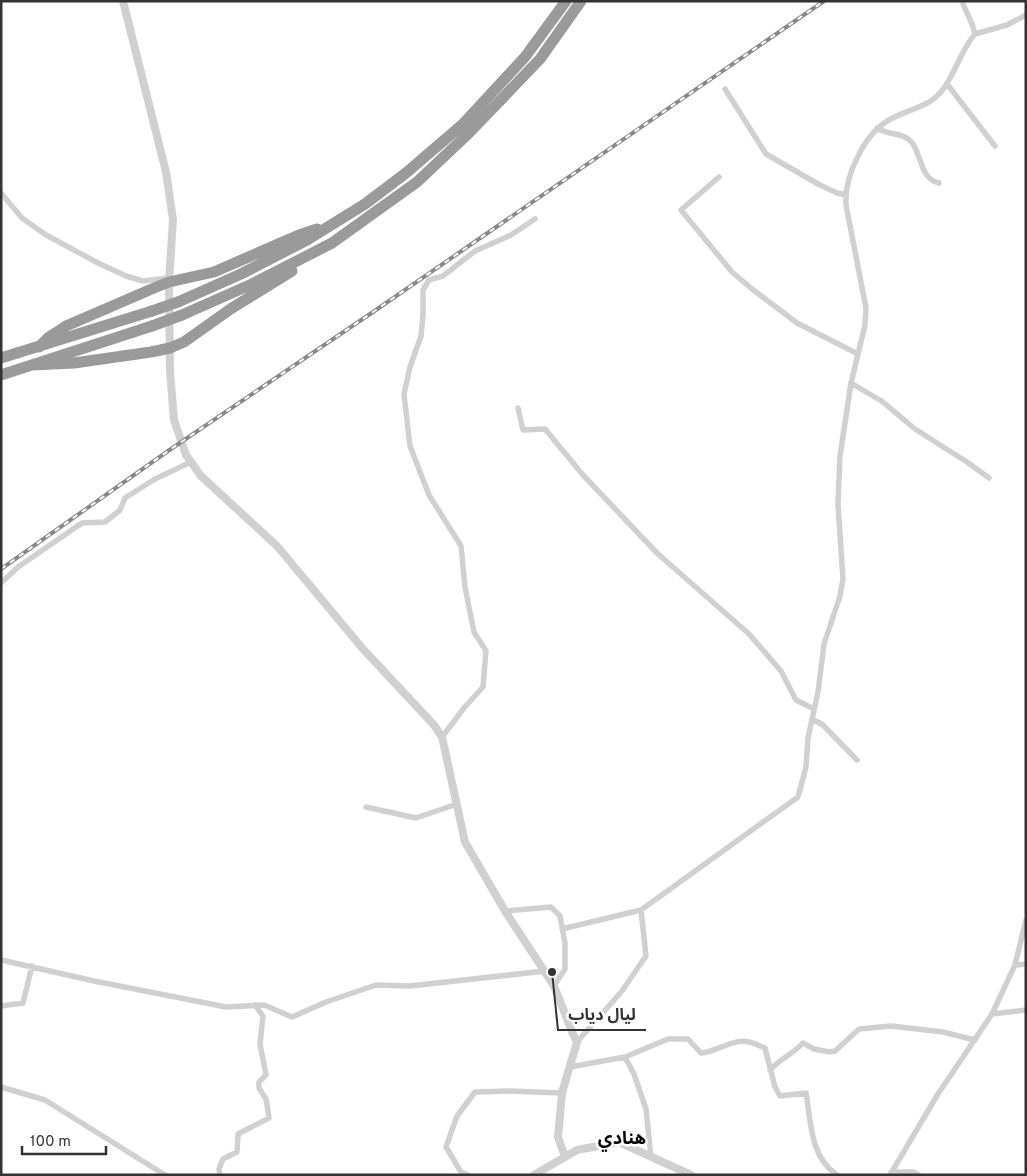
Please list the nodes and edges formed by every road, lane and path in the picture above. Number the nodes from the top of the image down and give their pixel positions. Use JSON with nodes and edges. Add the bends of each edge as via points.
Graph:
{"nodes":[{"id":1,"x":123,"y":1,"type":"edge"},
{"id":2,"x":566,"y":1,"type":"edge"},
{"id":3,"x":581,"y":1,"type":"edge"},
{"id":4,"x":963,"y":4,"type":"dead end"},
{"id":5,"x":1026,"y":16,"type":"edge"},
{"id":6,"x":974,"y":34,"type":"junction"},
{"id":7,"x":947,"y":84,"type":"junction"},
{"id":8,"x":725,"y":88,"type":"dead end"},
{"id":9,"x":877,"y":128,"type":"junction"},
{"id":10,"x":995,"y":146,"type":"dead end"},
{"id":11,"x":719,"y":177,"type":"dead end"},
{"id":12,"x":939,"y":183,"type":"dead end"},
{"id":13,"x":1,"y":193,"type":"edge"},
{"id":14,"x":846,"y":195,"type":"junction"},
{"id":15,"x":535,"y":220,"type":"dead end"},
{"id":16,"x":326,"y":228,"type":"junction"},
{"id":17,"x":332,"y":243,"type":"junction"},
{"id":18,"x":170,"y":280,"type":"junction"},
{"id":19,"x":39,"y":347,"type":"junction"},
{"id":20,"x":170,"y":348,"type":"junction"},
{"id":21,"x":858,"y":354,"type":"junction"},
{"id":22,"x":1,"y":358,"type":"edge"},
{"id":23,"x":32,"y":365,"type":"junction"},
{"id":24,"x":1,"y":374,"type":"edge"},
{"id":25,"x":851,"y":383,"type":"junction"},
{"id":26,"x":518,"y":408,"type":"dead end"},
{"id":27,"x":191,"y":462,"type":"junction"},
{"id":28,"x":989,"y":478,"type":"dead end"},
{"id":29,"x":1,"y":584,"type":"edge"},
{"id":30,"x":814,"y":709,"type":"junction"},
{"id":31,"x":812,"y":719,"type":"junction"},
{"id":32,"x":442,"y":737,"type":"junction"},
{"id":33,"x":857,"y":760,"type":"dead end"},
{"id":34,"x":457,"y":804,"type":"junction"},
{"id":35,"x":366,"y":807,"type":"dead end"},
{"id":36,"x":641,"y":910,"type":"junction"},
{"id":37,"x":505,"y":911,"type":"junction"},
{"id":38,"x":1026,"y":920,"type":"edge"},
{"id":39,"x":562,"y":929,"type":"junction"},
{"id":40,"x":1,"y":960,"type":"edge"},
{"id":41,"x":1026,"y":964,"type":"edge"},
{"id":42,"x":1015,"y":965,"type":"junction"},
{"id":43,"x":32,"y":966,"type":"junction"},
{"id":44,"x":545,"y":971,"type":"junction"},
{"id":45,"x":554,"y":986,"type":"junction"},
{"id":46,"x":1,"y":1006,"type":"edge"},
{"id":47,"x":255,"y":1006,"type":"junction"},
{"id":48,"x":1026,"y":1010,"type":"edge"},
{"id":49,"x":992,"y":1014,"type":"junction"},
{"id":50,"x":975,"y":1040,"type":"junction"},
{"id":51,"x":577,"y":1042,"type":"junction"},
{"id":52,"x":625,"y":1057,"type":"junction"},
{"id":53,"x":570,"y":1067,"type":"junction"},
{"id":54,"x":770,"y":1070,"type":"junction"},
{"id":55,"x":1,"y":1087,"type":"edge"},
{"id":56,"x":562,"y":1093,"type":"junction"},
{"id":57,"x":565,"y":1157,"type":"junction"},
{"id":58,"x":651,"y":1157,"type":"junction"},
{"id":59,"x":891,"y":1173,"type":"edge"},
{"id":60,"x":165,"y":1175,"type":"edge"},
{"id":61,"x":220,"y":1175,"type":"edge"},
{"id":62,"x":468,"y":1175,"type":"edge"},
{"id":63,"x":534,"y":1175,"type":"edge"},
{"id":64,"x":691,"y":1175,"type":"edge"},
{"id":65,"x":837,"y":1175,"type":"edge"},
{"id":66,"x":919,"y":1175,"type":"edge"}],
"edges":[{"from":1,"to":18,"type":"street","via":[[166,172],[173,220]]},
{"from":2,"to":16,"type":"highway","via":[[525,57],[464,124],[365,204]]},
{"from":3,"to":17,"type":"highway","via":[[540,58],[469,133],[417,182]]},
{"from":4,"to":6,"type":"street"},
{"from":5,"to":6,"type":"street"},
{"from":6,"to":7,"type":"street"},
{"from":7,"to":9,"type":"street","via":[[928,103]]},
{"from":7,"to":10,"type":"street"},
{"from":8,"to":14,"type":"street","via":[[766,154],[818,184]]},
{"from":9,"to":12,"type":"street","via":[[908,140],[926,175],[932,182]]},
{"from":9,"to":14,"type":"street","via":[[852,171]]},
{"from":11,"to":21,"type":"street","via":[[681,210],[732,272],[752,289],[797,323]]},
{"from":13,"to":18,"type":"street","via":[[22,218],[98,263],[142,280]]},
{"from":14,"to":21,"type":"street","via":[[866,308]]},
{"from":15,"to":32,"type":"street","via":[[512,235],[474,251],[443,276],[429,280],[423,290],[421,336],[404,394],[410,446],[429,495],[461,546],[474,632],[486,651],[483,687]]},
{"from":16,"to":18,"type":"highway","via":[[306,232],[206,275]]},
{"from":16,"to":19,"type":"highway","bridge":true,"via":[[241,274],[178,302]]},
{"from":17,"to":20,"type":"highway"},
{"from":17,"to":23,"type":"highway","bridge":true,"via":[[182,315]]},
{"from":18,"to":19,"type":"highway","via":[[66,326]]},
{"from":18,"to":20,"type":"street"},
{"from":19,"to":22,"type":"highway"},
{"from":20,"to":23,"type":"highway","via":[[74,363]]},
{"from":20,"to":27,"type":"street","via":[[174,420]]},
{"from":21,"to":25,"type":"street"},
{"from":23,"to":24,"type":"highway"},
{"from":25,"to":28,"type":"street"},
{"from":25,"to":30,"type":"street","via":[[838,493],[843,580],[824,644]]},
{"from":26,"to":30,"type":"street","via":[[523,430],[545,429],[583,476],[657,553],[749,634],[780,671],[796,700]]},
{"from":27,"to":29,"type":"street","via":[[125,498],[120,510],[105,522],[82,523],[18,567]]},
{"from":27,"to":32,"type":"street","via":[[201,476],[276,546]]},
{"from":30,"to":31,"type":"street"},
{"from":31,"to":33,"type":"street","via":[[823,725]]},
{"from":31,"to":36,"type":"street","via":[[798,796]]},
{"from":32,"to":34,"type":"street"},
{"from":34,"to":35,"type":"street","via":[[416,818]]},
{"from":34,"to":37,"type":"street","via":[[465,842]]},
{"from":36,"to":39,"type":"street"},
{"from":36,"to":51,"type":"street","via":[[646,956],[622,990]]},
{"from":37,"to":39,"type":"street","via":[[551,907],[560,916]]},
{"from":37,"to":44,"type":"street"},
{"from":38,"to":42,"type":"street"},
{"from":39,"to":45,"type":"street","via":[[565,969]]},
{"from":40,"to":43,"type":"street"},
{"from":41,"to":42,"type":"street"},
{"from":42,"to":49,"type":"street"},
{"from":43,"to":46,"type":"street","via":[[22,1003]]},
{"from":43,"to":47,"type":"street","via":[[226,1007]]},
{"from":44,"to":45,"type":"street"},
{"from":44,"to":47,"type":"street","via":[[410,986],[376,984],[292,1017],[264,1005]]},
{"from":45,"to":51,"type":"street"},
{"from":47,"to":61,"type":"street","via":[[264,1016],[260,1044],[266,1075],[258,1088],[266,1099],[269,1118],[238,1134],[237,1152],[223,1159]]},
{"from":48,"to":49,"type":"street"},
{"from":49,"to":50,"type":"street"},
{"from":50,"to":54,"type":"street","via":[[943,1032],[891,1026],[859,1028],[835,1051],[814,1049],[803,1043]]},
{"from":50,"to":59,"type":"street"},
{"from":51,"to":53,"type":"street"},
{"from":52,"to":53,"type":"street"},
{"from":52,"to":54,"type":"street","via":[[668,1039],[688,1039],[701,1053],[748,1041],[764,1048]]},
{"from":52,"to":58,"type":"street","via":[[646,1109]]},
{"from":53,"to":56,"type":"street"},
{"from":54,"to":65,"type":"street","via":[[780,1096],[806,1093],[815,1150]]},
{"from":55,"to":60,"type":"street","via":[[45,1100]]},
{"from":56,"to":57,"type":"street","via":[[558,1137]]},
{"from":56,"to":62,"type":"street","via":[[475,1092],[457,1116],[446,1147],[462,1172]]},
{"from":57,"to":58,"type":"street","via":[[577,1150],[619,1142]]},
{"from":57,"to":63,"type":"street"},
{"from":58,"to":64,"type":"street"},
{"from":59,"to":66,"type":"street","via":[[914,1172]]}]}
